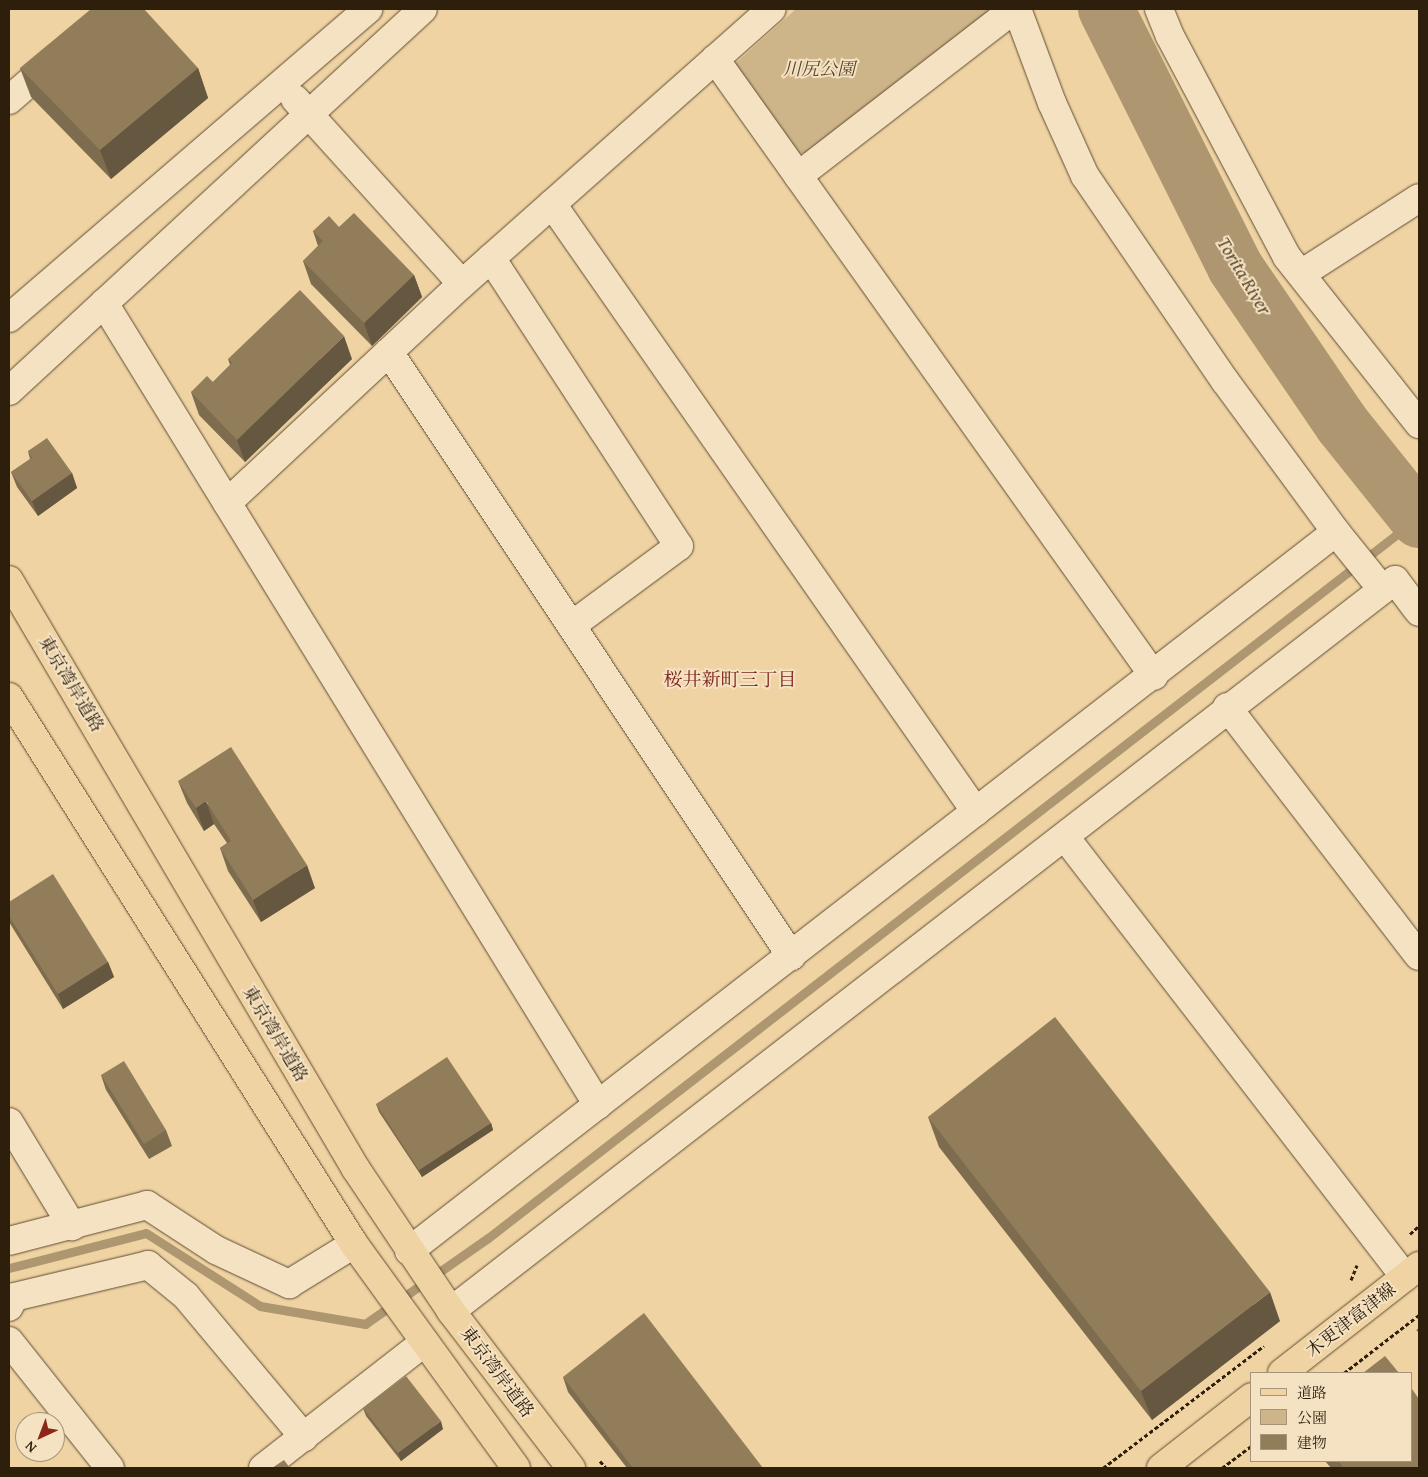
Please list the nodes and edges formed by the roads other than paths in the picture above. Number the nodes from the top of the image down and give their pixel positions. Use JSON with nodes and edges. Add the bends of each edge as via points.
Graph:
{"nodes":[{"id":1,"x":368,"y":9,"type":"edge"},
{"id":2,"x":423,"y":9,"type":"edge"},
{"id":3,"x":772,"y":9,"type":"edge"},
{"id":4,"x":1016,"y":9,"type":"edge"},
{"id":5,"x":1159,"y":9,"type":"edge"},
{"id":6,"x":72,"y":46,"type":"edge"},
{"id":7,"x":715,"y":59,"type":"junction"},
{"id":8,"x":283,"y":85,"type":"junction"},
{"id":9,"x":10,"y":95,"type":"edge"},
{"id":10,"x":308,"y":113,"type":"junction"},
{"id":11,"x":798,"y":176,"type":"junction"},
{"id":12,"x":1419,"y":198,"type":"edge"},
{"id":13,"x":552,"y":204,"type":"junction"},
{"id":14,"x":491,"y":258,"type":"junction"},
{"id":15,"x":1301,"y":274,"type":"junction"},
{"id":16,"x":462,"y":284,"type":"junction"},
{"id":17,"x":104,"y":303,"type":"junction"},
{"id":18,"x":9,"y":318,"type":"edge"},
{"id":19,"x":388,"y":352,"type":"junction"},
{"id":20,"x":9,"y":391,"type":"edge"},
{"id":21,"x":1419,"y":424,"type":"edge"},
{"id":22,"x":227,"y":503,"type":"junction"},
{"id":23,"x":1336,"y":532,"type":"junction"},
{"id":24,"x":9,"y":580,"type":"edge"},
{"id":25,"x":1382,"y":589,"type":"junction"},
{"id":26,"x":1419,"y":612,"type":"edge"},
{"id":27,"x":571,"y":626,"type":"junction"},
{"id":28,"x":1154,"y":676,"type":"junction"},
{"id":29,"x":9,"y":696,"type":"edge"},
{"id":30,"x":1227,"y":707,"type":"junction"},
{"id":31,"x":976,"y":812,"type":"junction"},
{"id":32,"x":1065,"y":837,"type":"junction"},
{"id":33,"x":791,"y":956,"type":"junction"},
{"id":34,"x":1419,"y":956,"type":"edge"},
{"id":35,"x":598,"y":1105,"type":"junction"},
{"id":36,"x":9,"y":1122,"type":"edge"},
{"id":37,"x":72,"y":1226,"type":"junction"},
{"id":38,"x":9,"y":1241,"type":"edge"},
{"id":39,"x":354,"y":1244,"type":"junction"},
{"id":40,"x":409,"y":1251,"type":"junction"},
{"id":41,"x":1412,"y":1272,"type":"edge"},
{"id":42,"x":9,"y":1307,"type":"edge"},
{"id":43,"x":451,"y":1311,"type":"junction"},
{"id":44,"x":9,"y":1341,"type":"edge"},
{"id":45,"x":425,"y":1342,"type":"junction"},
{"id":46,"x":1283,"y":1372,"type":"edge"},
{"id":47,"x":1250,"y":1399,"type":"edge"},
{"id":48,"x":304,"y":1437,"type":"junction"},
{"id":49,"x":110,"y":1468,"type":"edge"},
{"id":50,"x":263,"y":1468,"type":"edge"},
{"id":51,"x":516,"y":1468,"type":"edge"},
{"id":52,"x":571,"y":1468,"type":"edge"},
{"id":53,"x":1161,"y":1468,"type":"edge"}],
"edges":[{"from":1,"to":8,"type":"street"},
{"from":2,"to":10,"type":"street"},
{"from":3,"to":7,"type":"street"},
{"from":4,"to":11,"type":"street"},
{"from":4,"to":23,"type":"street","via":[[1052,103],[1085,176],[1225,381]]},
{"from":5,"to":15,"type":"street","via":[[1225,142],[1287,257]]},
{"from":6,"to":9,"type":"street"},
{"from":7,"to":11,"type":"street"},
{"from":7,"to":13,"type":"street"},
{"from":8,"to":10,"type":"street"},
{"from":8,"to":18,"type":"street"},
{"from":10,"to":16,"type":"street"},
{"from":10,"to":17,"type":"street"},
{"from":11,"to":28,"type":"street"},
{"from":12,"to":15,"type":"street"},
{"from":13,"to":14,"type":"street"},
{"from":13,"to":31,"type":"street"},
{"from":14,"to":16,"type":"street"},
{"from":14,"to":27,"type":"street","via":[[679,546]]},
{"from":15,"to":21,"type":"street"},
{"from":16,"to":19,"type":"street"},
{"from":17,"to":20,"type":"street"},
{"from":17,"to":22,"type":"street"},
{"from":19,"to":22,"type":"street"},
{"from":19,"to":27,"type":"street"},
{"from":22,"to":35,"type":"street"},
{"from":23,"to":25,"type":"street"},
{"from":23,"to":28,"type":"street"},
{"from":24,"to":40,"type":"main road","name":"東京湾岸道路","via":[[253,997]]},
{"from":25,"to":26,"type":"street","via":[[1395,580]]},
{"from":25,"to":30,"type":"street"},
{"from":27,"to":33,"type":"street"},
{"from":28,"to":31,"type":"street"},
{"from":29,"to":39,"type":"main road"},
{"from":30,"to":32,"type":"street"},
{"from":30,"to":34,"type":"street"},
{"from":31,"to":33,"type":"street"},
{"from":32,"to":41,"type":"street"},
{"from":32,"to":43,"type":"street"},
{"from":33,"to":35,"type":"street"},
{"from":35,"to":40,"type":"street"},
{"from":36,"to":37,"type":"street"},
{"from":37,"to":38,"type":"street"},
{"from":37,"to":39,"type":"street","via":[[147,1205],[216,1250],[289,1284]]},
{"from":39,"to":45,"type":"main road"},
{"from":40,"to":43,"type":"main road","name":"東京湾岸道路"},
{"from":41,"to":46,"type":"main road","name":"木更津富津線"},
{"from":42,"to":48,"type":"street","via":[[14,1297],[148,1265],[186,1296]]},
{"from":43,"to":52,"type":"main road","name":"東京湾岸道路"},
{"from":44,"to":49,"type":"street"},
{"from":45,"to":48,"type":"street"},
{"from":45,"to":51,"type":"main road"},
{"from":47,"to":53,"type":"main road"},
{"from":48,"to":50,"type":"street"}]}
